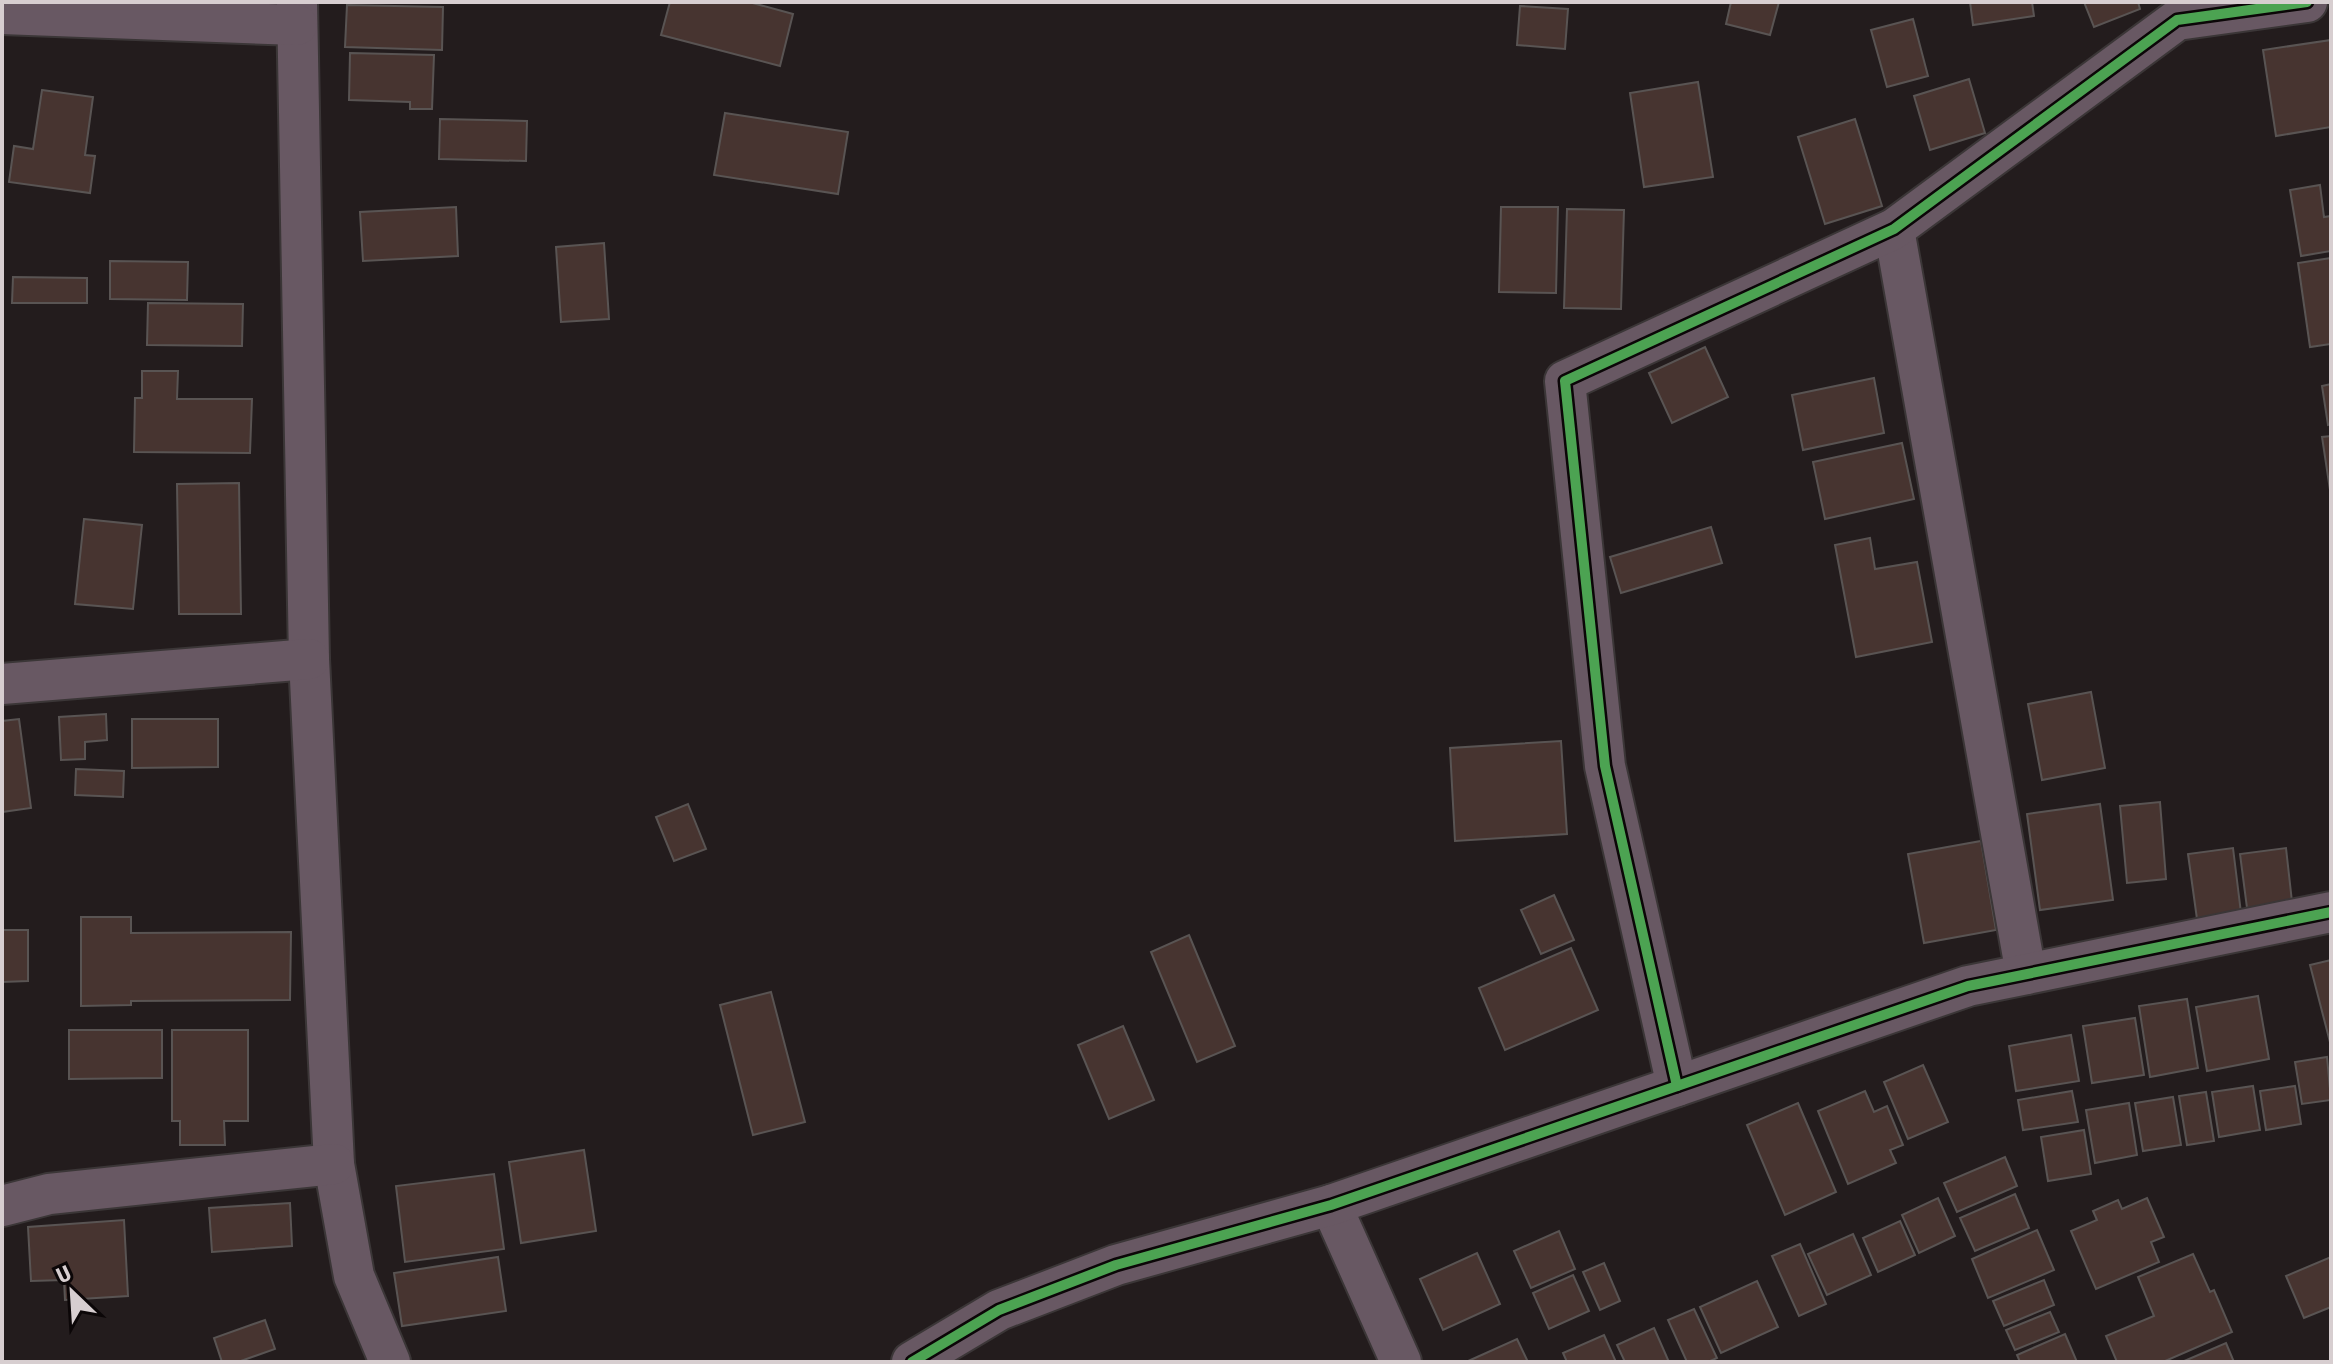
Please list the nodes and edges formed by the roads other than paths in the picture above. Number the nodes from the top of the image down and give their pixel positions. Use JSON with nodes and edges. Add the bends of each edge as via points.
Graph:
{"nodes":[{"id":1,"x":2307,"y":2,"type":"edge"},
{"id":2,"x":2,"y":14,"type":"edge"},
{"id":3,"x":297,"y":14,"type":"edge"},
{"id":4,"x":1894,"y":229,"type":"junction"},
{"id":5,"x":309,"y":659,"type":"junction"},
{"id":6,"x":2,"y":684,"type":"edge"},
{"id":7,"x":2331,"y":912,"type":"edge"},
{"id":8,"x":2026,"y":974,"type":"junction"},
{"id":9,"x":1677,"y":1086,"type":"junction"},
{"id":10,"x":334,"y":1164,"type":"junction"},
{"id":11,"x":1331,"y":1205,"type":"junction"},
{"id":12,"x":2,"y":1206,"type":"edge"},
{"id":13,"x":390,"y":1362,"type":"edge"},
{"id":14,"x":912,"y":1362,"type":"edge"},
{"id":15,"x":1401,"y":1362,"type":"edge"}],
"edges":[{"from":1,"to":4,"type":"street","via":[[2177,20]]},
{"from":2,"to":3,"type":"street"},
{"from":3,"to":5,"type":"street"},
{"from":4,"to":8,"type":"street"},
{"from":4,"to":9,"type":"street","via":[[1565,381],[1605,766]]},
{"from":5,"to":6,"type":"street"},
{"from":5,"to":10,"type":"street"},
{"from":7,"to":8,"type":"street"},
{"from":8,"to":9,"type":"street","via":[[1968,986]]},
{"from":9,"to":11,"type":"street"},
{"from":10,"to":12,"type":"street","via":[[49,1194]]},
{"from":10,"to":13,"type":"street","via":[[354,1276]]},
{"from":11,"to":14,"type":"street","via":[[1116,1265],[999,1310]]},
{"from":11,"to":15,"type":"street"}]}
